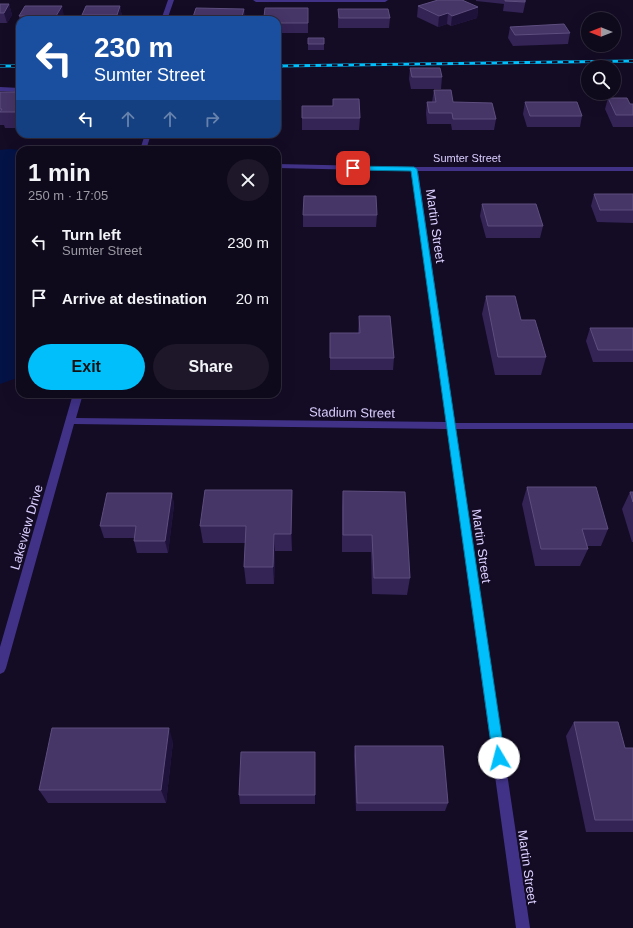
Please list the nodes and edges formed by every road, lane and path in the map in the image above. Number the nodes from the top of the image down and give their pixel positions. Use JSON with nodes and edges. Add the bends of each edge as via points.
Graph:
{"nodes":[{"id":1,"x":171,"y":0,"type":"edge"},
{"id":2,"x":256,"y":0,"type":"edge"},
{"id":3,"x":385,"y":0,"type":"edge"},
{"id":4,"x":165,"y":16,"type":"edge"},
{"id":5,"x":0,"y":90,"type":"edge"},
{"id":6,"x":16,"y":90,"type":"edge"},
{"id":7,"x":281,"y":166,"type":"edge"},
{"id":8,"x":633,"y":168,"type":"edge"},
{"id":9,"x":414,"y":169,"type":"junction"},
{"id":10,"x":77,"y":398,"type":"edge"},
{"id":11,"x":71,"y":421,"type":"junction"},
{"id":12,"x":451,"y":426,"type":"junction"},
{"id":13,"x":633,"y":426,"type":"edge"},
{"id":14,"x":0,"y":668,"type":"edge"},
{"id":15,"x":523,"y":928,"type":"edge"}],
"edges":[{"from":1,"to":4,"type":"street"},
{"from":2,"to":3,"type":"street"},
{"from":5,"to":6,"type":"street"},
{"from":7,"to":9,"type":"street","name":"Sumter Street"},
{"from":8,"to":9,"type":"street","name":"Sumter Street"},
{"from":9,"to":12,"type":"street","name":"Martin Street"},
{"from":10,"to":11,"type":"street","name":"Lakeview Drive"},
{"from":11,"to":12,"type":"street","name":"Stadium Street"},
{"from":11,"to":14,"type":"street","name":"Lakeview Drive"},
{"from":12,"to":13,"type":"street","name":"Stadium Street"},
{"from":12,"to":15,"type":"street","name":"Martin Street"}]}
